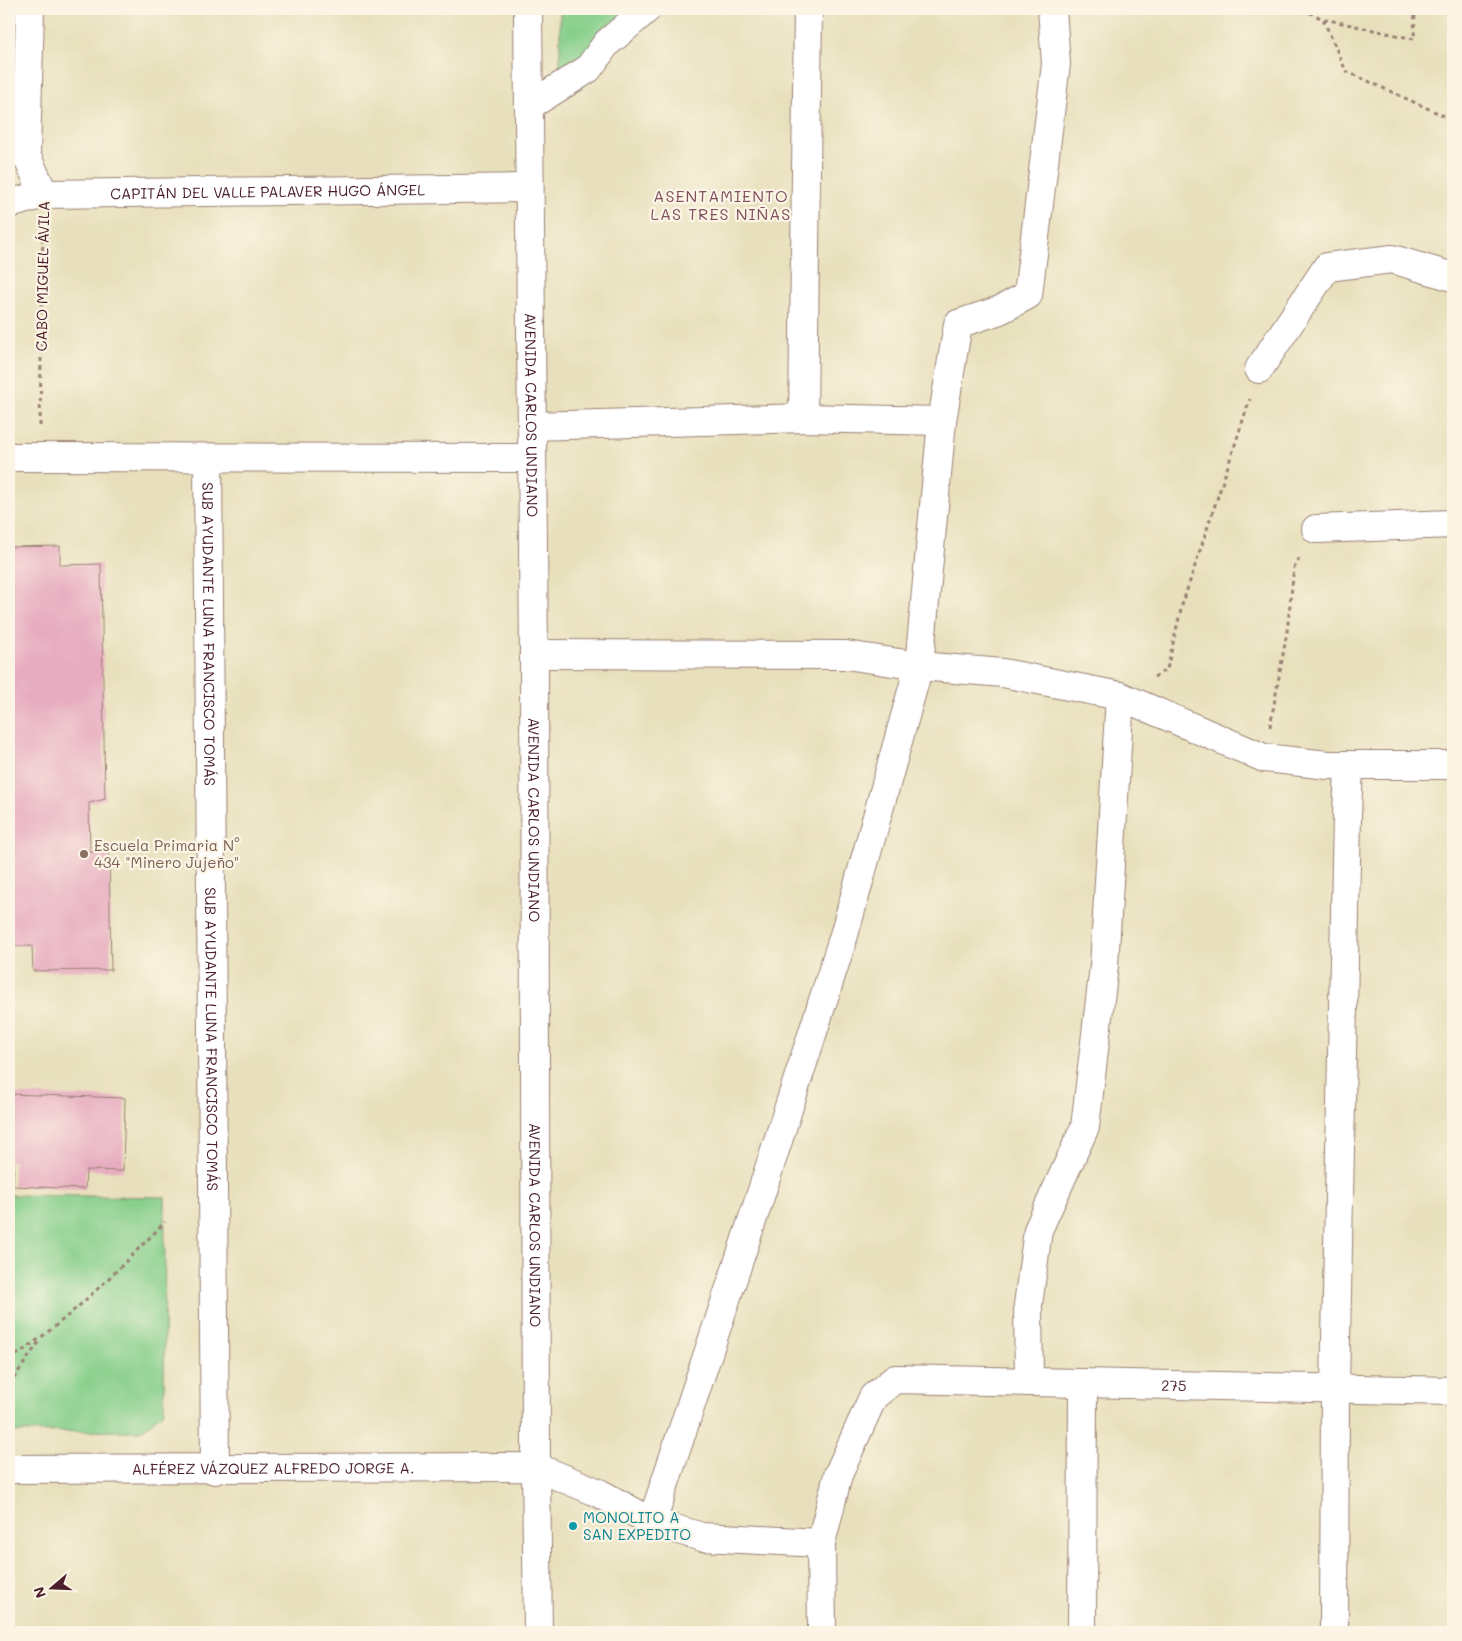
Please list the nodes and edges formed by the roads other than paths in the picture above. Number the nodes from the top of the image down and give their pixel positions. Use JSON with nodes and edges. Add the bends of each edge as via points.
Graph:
{"nodes":[{"id":1,"x":30,"y":9,"type":"edge"},
{"id":2,"x":528,"y":9,"type":"edge"},
{"id":3,"x":647,"y":9,"type":"edge"},
{"id":4,"x":808,"y":9,"type":"edge"},
{"id":5,"x":1052,"y":9,"type":"edge"},
{"id":6,"x":529,"y":106,"type":"junction"},
{"id":7,"x":529,"y":188,"type":"junction"},
{"id":8,"x":44,"y":194,"type":"junction"},
{"id":9,"x":9,"y":204,"type":"edge"},
{"id":10,"x":1453,"y":277,"type":"edge"},
{"id":11,"x":1259,"y":370,"type":"road end"},
{"id":12,"x":803,"y":418,"type":"junction"},
{"id":13,"x":942,"y":421,"type":"junction"},
{"id":14,"x":532,"y":426,"type":"junction"},
{"id":15,"x":9,"y":457,"type":"edge"},
{"id":16,"x":532,"y":458,"type":"junction"},
{"id":17,"x":208,"y":459,"type":"junction"},
{"id":18,"x":1453,"y":524,"type":"edge"},
{"id":19,"x":1316,"y":528,"type":"road end"},
{"id":20,"x":534,"y":654,"type":"junction"},
{"id":21,"x":919,"y":666,"type":"junction"},
{"id":22,"x":1120,"y":696,"type":"junction"},
{"id":23,"x":1350,"y":765,"type":"junction"},
{"id":24,"x":1453,"y":765,"type":"edge"},
{"id":25,"x":1029,"y":1382,"type":"junction"},
{"id":26,"x":1083,"y":1383,"type":"junction"},
{"id":27,"x":1335,"y":1388,"type":"junction"},
{"id":28,"x":1453,"y":1391,"type":"edge"},
{"id":29,"x":536,"y":1467,"type":"junction"},
{"id":30,"x":9,"y":1469,"type":"edge"},
{"id":31,"x":215,"y":1470,"type":"junction"},
{"id":32,"x":652,"y":1522,"type":"junction"},
{"id":33,"x":821,"y":1542,"type":"junction"},
{"id":34,"x":538,"y":1632,"type":"edge"},
{"id":35,"x":822,"y":1632,"type":"edge"},
{"id":36,"x":1082,"y":1632,"type":"edge"},
{"id":37,"x":1334,"y":1632,"type":"edge"}],
"edges":[{"from":1,"to":8,"type":"street","name":"CABO MIGUEL ÁVILA","via":[[26,155]]},
{"from":2,"to":6,"type":"street","name":"AVENIDA CARLOS UNDIANO"},
{"from":3,"to":6,"type":"street","via":[[607,43],[588,69]]},
{"from":4,"to":12,"type":"street"},
{"from":5,"to":13,"type":"street","via":[[1056,64],[1028,295],[1000,310],[958,324]]},
{"from":6,"to":7,"type":"street","name":"AVENIDA CARLOS UNDIANO"},
{"from":7,"to":8,"type":"street","name":"CAPITÁN DEL VALLE PALAVER HUGO ÁNGEL"},
{"from":7,"to":14,"type":"street","name":"AVENIDA CARLOS UNDIANO"},
{"from":8,"to":9,"type":"street","name":"CAPITÁN DEL VALLE PALAVER HUGO ÁNGEL"},
{"from":10,"to":11,"type":"street","via":[[1392,259],[1326,267]]},
{"from":12,"to":13,"type":"street"},
{"from":12,"to":14,"type":"street"},
{"from":13,"to":21,"type":"street"},
{"from":14,"to":16,"type":"street","name":"AVENIDA CARLOS UNDIANO"},
{"from":15,"to":17,"type":"street"},
{"from":16,"to":17,"type":"street"},
{"from":16,"to":20,"type":"street","name":"AVENIDA CARLOS UNDIANO"},
{"from":17,"to":31,"type":"street","name":"SUB AYUDANTE LUNA FRANCISCO TOMÁS"},
{"from":18,"to":19,"type":"street"},
{"from":20,"to":21,"type":"street","via":[[846,655]]},
{"from":20,"to":29,"type":"street","name":"AVENIDA CARLOS UNDIANO"},
{"from":21,"to":22,"type":"street","via":[[1003,673]]},
{"from":21,"to":32,"type":"street","via":[[841,944]]},
{"from":22,"to":23,"type":"street","via":[[1264,758]]},
{"from":22,"to":25,"type":"street","via":[[1104,966],[1085,1127],[1038,1230],[1028,1304]]},
{"from":23,"to":24,"type":"street"},
{"from":23,"to":27,"type":"street","via":[[1346,816]]},
{"from":25,"to":26,"type":"street","name":"275"},
{"from":25,"to":33,"type":"street","name":"275","via":[[895,1379],[874,1397],[838,1475]]},
{"from":26,"to":27,"type":"street","name":"275"},
{"from":26,"to":36,"type":"street"},
{"from":27,"to":28,"type":"street","name":"275"},
{"from":27,"to":37,"type":"street"},
{"from":29,"to":31,"type":"street","name":"ALFÉREZ VÁZQUEZ ALFREDO JORGE A."},
{"from":29,"to":32,"type":"street","via":[[599,1493]]},
{"from":29,"to":34,"type":"street","name":"AVENIDA CARLOS UNDIANO"},
{"from":30,"to":31,"type":"street","name":"ALFÉREZ VÁZQUEZ ALFREDO JORGE A."},
{"from":32,"to":33,"type":"street","via":[[702,1537]]},
{"from":33,"to":35,"type":"street"}]}
